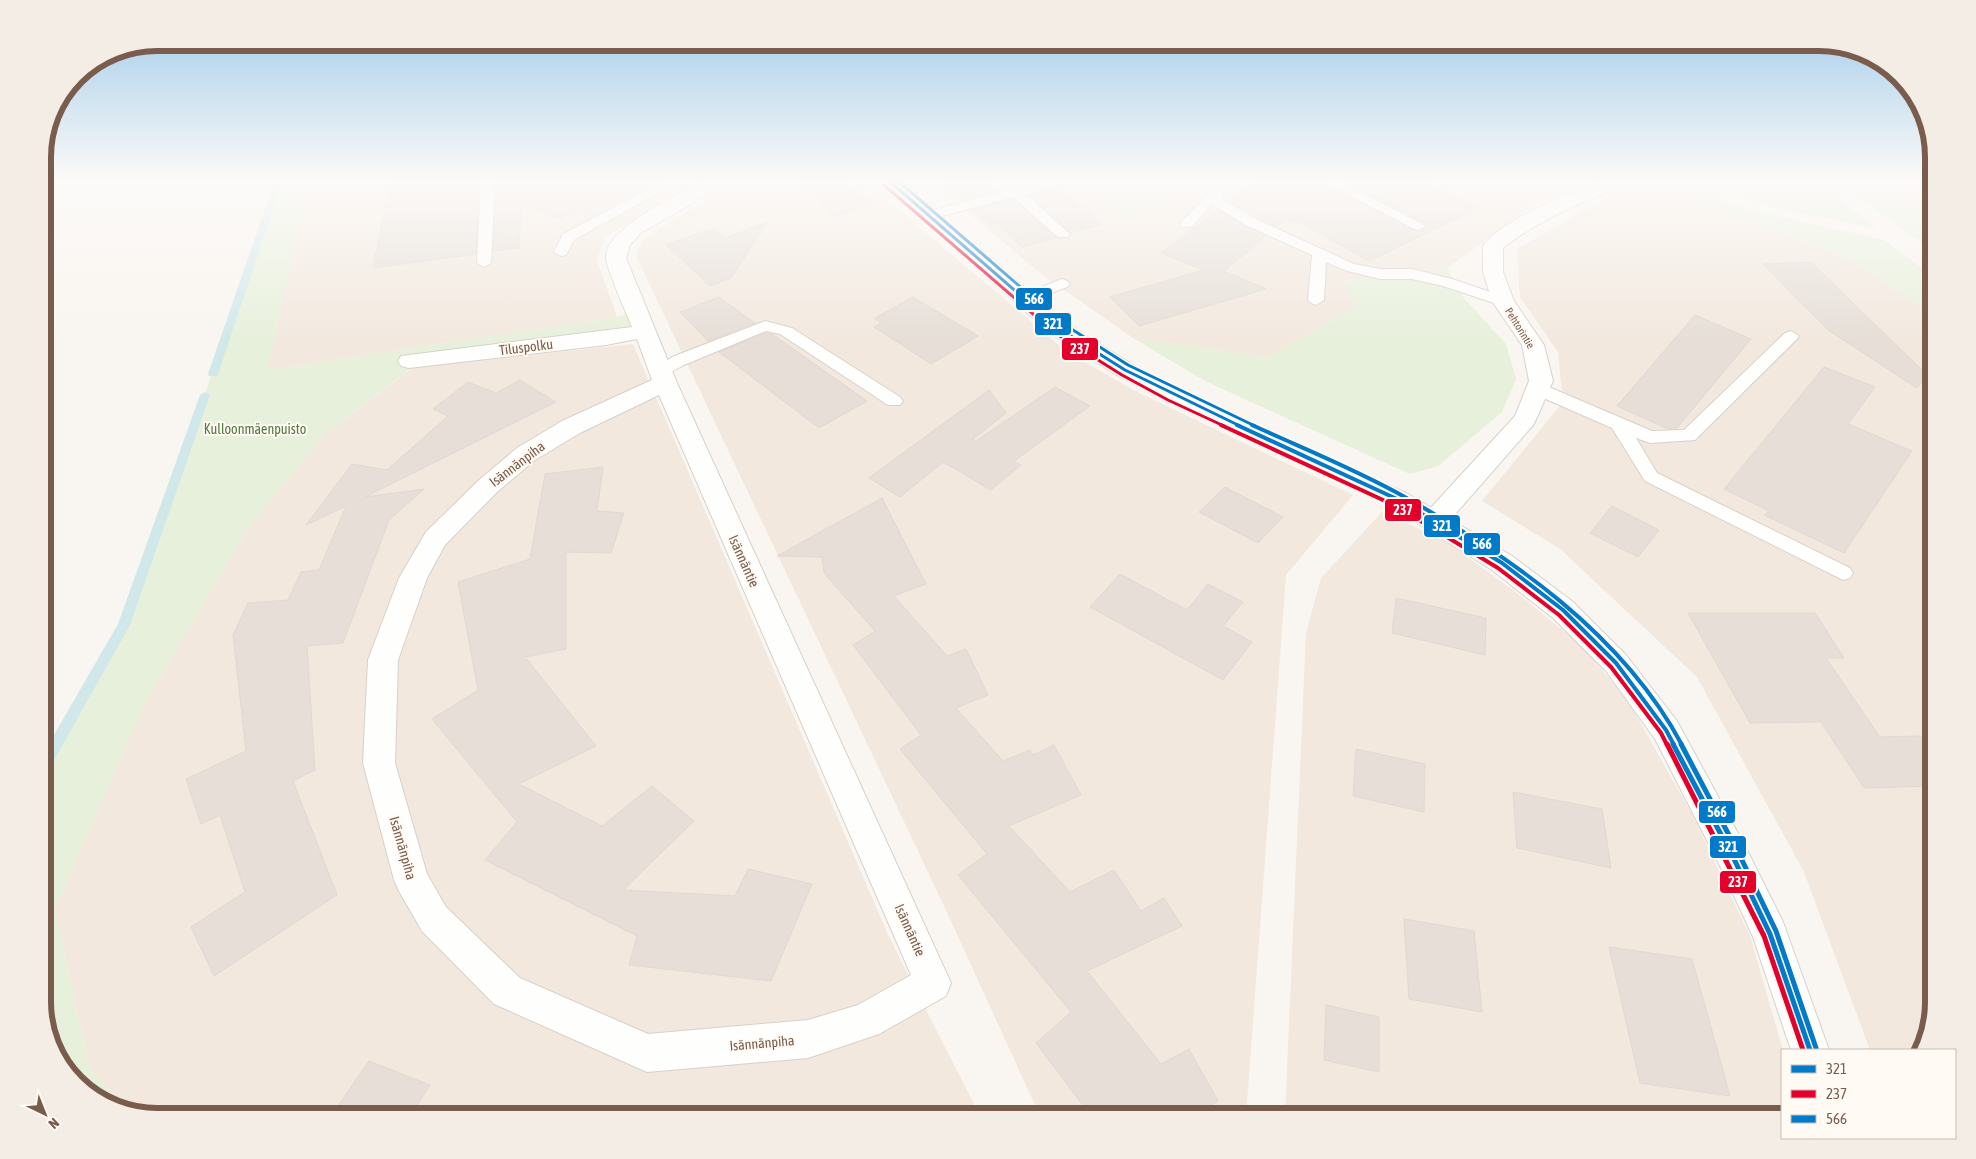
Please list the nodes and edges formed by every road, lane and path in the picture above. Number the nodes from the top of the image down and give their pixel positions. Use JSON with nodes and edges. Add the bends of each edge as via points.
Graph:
{"nodes":[{"id":1,"x":485,"y":234,"type":"edge"},
{"id":2,"x":573,"y":234,"type":"edge"},
{"id":3,"x":629,"y":234,"type":"edge"},
{"id":4,"x":949,"y":234,"type":"edge"},
{"id":5,"x":1278,"y":234,"type":"edge"},
{"id":6,"x":1509,"y":234,"type":"edge"},
{"id":7,"x":561,"y":252,"type":"dead end"},
{"id":8,"x":1319,"y":253,"type":"junction"},
{"id":9,"x":484,"y":263,"type":"dead end"},
{"id":10,"x":1062,"y":284,"type":"dead end"},
{"id":11,"x":1024,"y":299,"type":"junction"},
{"id":12,"x":1316,"y":300,"type":"dead end"},
{"id":13,"x":1503,"y":301,"type":"junction"},
{"id":14,"x":643,"y":331,"type":"junction"},
{"id":15,"x":1791,"y":336,"type":"dead end"},
{"id":16,"x":409,"y":361,"type":"dead end"},
{"id":17,"x":662,"y":377,"type":"junction"},
{"id":18,"x":1538,"y":389,"type":"junction"},
{"id":19,"x":894,"y":401,"type":"dead end"},
{"id":20,"x":1619,"y":424,"type":"junction"},
{"id":21,"x":1435,"y":520,"type":"junction"},
{"id":22,"x":1843,"y":573,"type":"dead end"},
{"id":23,"x":933,"y":983,"type":"joint"},
{"id":24,"x":1810,"y":1049,"type":"edge"}],
"edges":[{"from":1,"to":9,"type":"lane"},
{"from":2,"to":7,"type":"lane","via":[[568,237]]},
{"from":3,"to":14,"type":"street","name":"Isännäntie","via":[[620,243],[616,258]]},
{"from":4,"to":11,"type":"street"},
{"from":5,"to":8,"type":"lane"},
{"from":6,"to":13,"type":"street","name":"Pehtorintie","via":[[1493,246],[1493,272]]},
{"from":8,"to":12,"type":"lane"},
{"from":8,"to":13,"type":"lane","via":[[1349,267],[1380,274],[1412,274]]},
{"from":10,"to":11,"type":"lane"},
{"from":11,"to":21,"type":"street","via":[[1058,328],[1125,370]]},
{"from":13,"to":18,"type":"street","name":"Pehtorintie","via":[[1533,345],[1541,381]]},
{"from":14,"to":16,"type":"street","name":"Tiluspolku"},
{"from":14,"to":17,"type":"street","name":"Isännäntie"},
{"from":15,"to":20,"type":"lane","via":[[1689,436],[1650,437]]},
{"from":17,"to":19,"type":"lane","via":[[678,361],[765,326],[786,331]]},
{"from":17,"to":23,"type":"street","name":"Isännäntie"},
{"from":17,"to":23,"type":"street","name":"Isännänpiha","via":[[526,454],[488,486],[435,539],[412,578],[383,660],[379,763],[411,880],[434,919],[507,991],[647,1053],[808,1039],[866,1021]]},
{"from":18,"to":20,"type":"lane"},
{"from":18,"to":21,"type":"street","name":"Pehtorintie","via":[[1526,419]]},
{"from":20,"to":22,"type":"lane","via":[[1651,477]]},
{"from":21,"to":24,"type":"street","via":[[1502,563],[1563,610],[1616,663],[1666,730],[1770,934]]}]}
